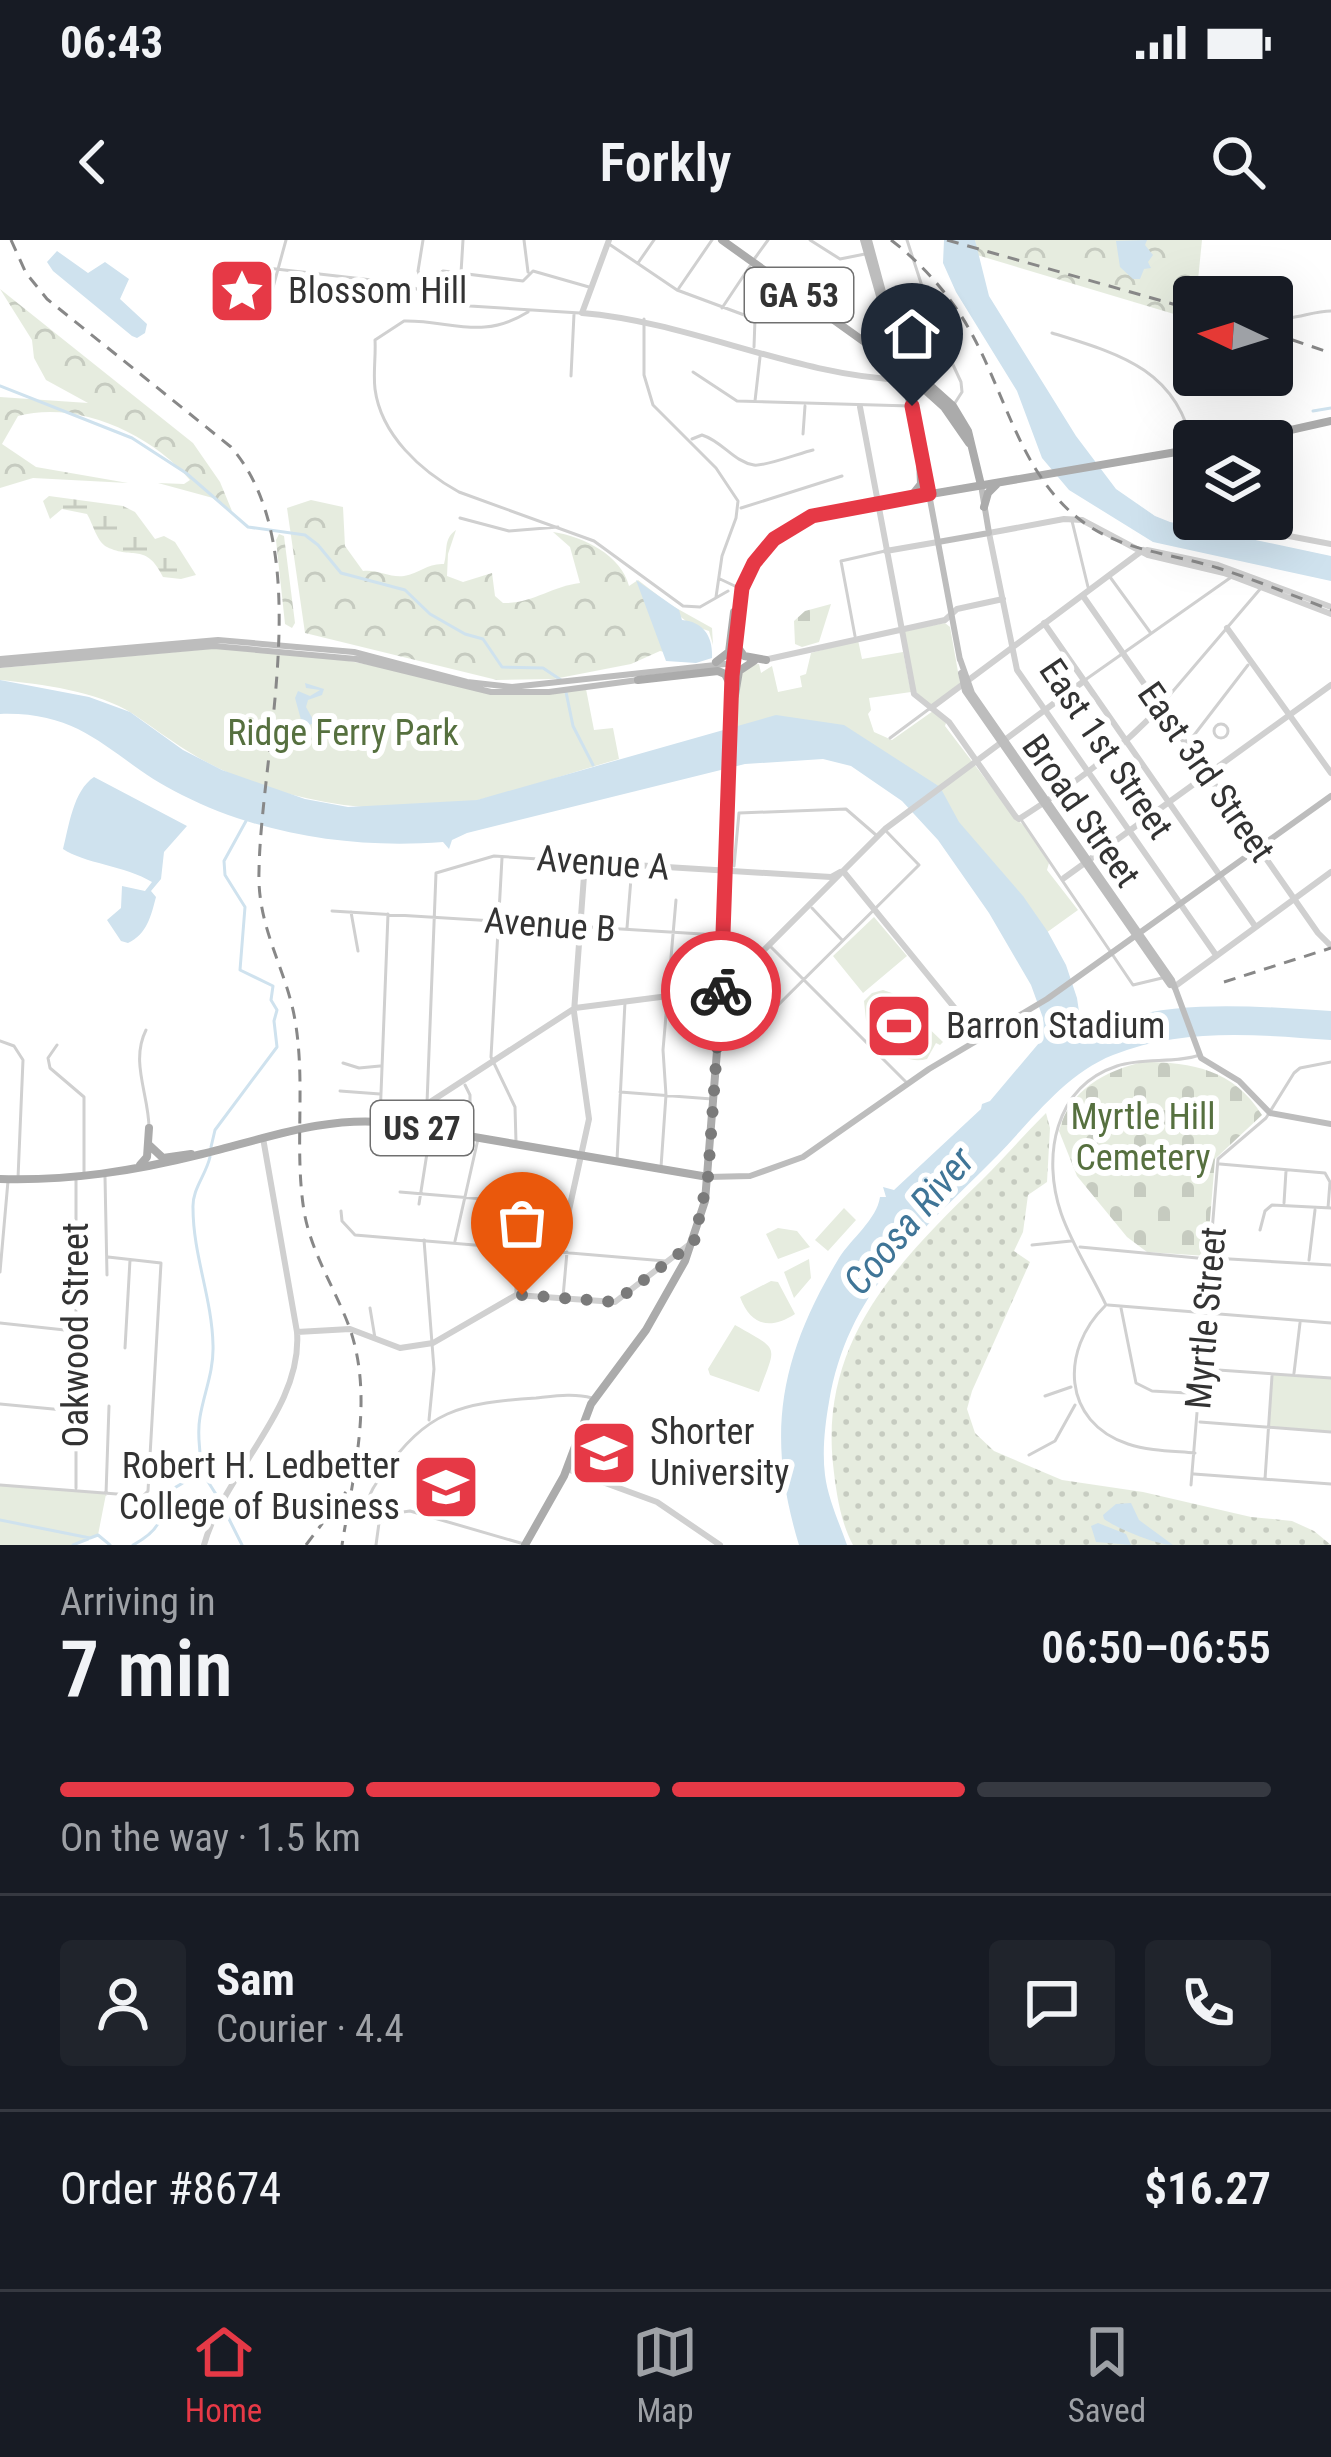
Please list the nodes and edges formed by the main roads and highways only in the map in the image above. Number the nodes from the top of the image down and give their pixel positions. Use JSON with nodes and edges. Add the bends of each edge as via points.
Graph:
{"nodes":[{"id":1,"x":722,"y":240,"type":"edge"},
{"id":2,"x":868,"y":247,"type":"edge"},
{"id":3,"x":881,"y":303,"type":"junction"},
{"id":4,"x":875,"y":350,"type":"junction"},
{"id":5,"x":904,"y":374,"type":"junction"},
{"id":6,"x":924,"y":389,"type":"junction"},
{"id":7,"x":912,"y":406,"type":"junction"},
{"id":8,"x":950,"y":408,"type":"junction"},
{"id":9,"x":1331,"y":421,"type":"edge"},
{"id":10,"x":1293,"y":430,"type":"edge"},
{"id":11,"x":921,"y":451,"type":"junction"},
{"id":12,"x":1173,"y":454,"type":"edge"},
{"id":13,"x":999,"y":482,"type":"junction"},
{"id":14,"x":980,"y":485,"type":"junction"},
{"id":15,"x":929,"y":494,"type":"junction"},
{"id":16,"x":908,"y":497,"type":"junction"},
{"id":17,"x":983,"y":507,"type":"junction"},
{"id":18,"x":938,"y":542,"type":"junction"},
{"id":19,"x":739,"y":597,"type":"junction"},
{"id":20,"x":736,"y":642,"type":"junction"},
{"id":21,"x":766,"y":659,"type":"road end"},
{"id":22,"x":754,"y":661,"type":"road end"},
{"id":23,"x":0,"y":662,"type":"edge"},
{"id":24,"x":716,"y":662,"type":"junction"},
{"id":25,"x":734,"y":663,"type":"junction"},
{"id":26,"x":638,"y":680,"type":"junction"},
{"id":27,"x":585,"y":684,"type":"junction"},
{"id":28,"x":732,"y":687,"type":"junction"},
{"id":29,"x":731,"y":709,"type":"junction"},
{"id":30,"x":1331,"y":796,"type":"edge"},
{"id":31,"x":1137,"y":934,"type":"junction"},
{"id":32,"x":1173,"y":987,"type":"junction"},
{"id":33,"x":1331,"y":1124,"type":"edge"},
{"id":34,"x":149,"y":1128,"type":"road end"},
{"id":35,"x":149,"y":1145,"type":"road end"},
{"id":36,"x":710,"y":1150,"type":"junction"},
{"id":37,"x":191,"y":1155,"type":"junction"},
{"id":38,"x":133,"y":1170,"type":"junction"},
{"id":39,"x":684,"y":1173,"type":"junction"},
{"id":40,"x":708,"y":1177,"type":"junction"},
{"id":41,"x":9,"y":1179,"type":"edge"},
{"id":42,"x":525,"y":1545,"type":"edge"}],
"edges":[{"from":1,"to":4,"type":"main road","number":"GA 53"},
{"from":2,"to":3,"type":"main road"},
{"from":2,"to":5,"type":"main road"},
{"from":3,"to":4,"type":"main road","via":[[890,344]]},
{"from":3,"to":5,"type":"main road"},
{"from":4,"to":5,"type":"main road","number":"GA 53"},
{"from":5,"to":6,"type":"main road","number":"GA 53"},
{"from":5,"to":7,"type":"main road","name":"Broad Street"},
{"from":5,"to":8,"type":"main road","number":"GA 53","via":[[925,381]]},
{"from":6,"to":7,"type":"main road","via":[[913,392]]},
{"from":6,"to":8,"type":"main road","number":"GA 53"},
{"from":7,"to":11,"type":"main road","name":"Broad Street"},
{"from":8,"to":14,"type":"main road","number":"GA 53","via":[[970,441]]},
{"from":9,"to":10,"type":"main road"},
{"from":11,"to":15,"type":"main road","name":"Broad Street"},
{"from":11,"to":16,"type":"main road","via":[[921,484]]},
{"from":12,"to":13,"type":"main road"},
{"from":13,"to":14,"type":"main road"},
{"from":13,"to":17,"type":"main road"},
{"from":14,"to":15,"type":"main road"},
{"from":14,"to":17,"type":"main road","name":"East 1st Street"},
{"from":15,"to":16,"type":"main road"},
{"from":15,"to":18,"type":"main road","name":"Broad Street"},
{"from":16,"to":19,"type":"main road","via":[[790,527],[759,556]]},
{"from":17,"to":18,"type":"main road","name":"East 1st Street","via":[[989,533]]},
{"from":18,"to":31,"type":"main road","name":"Broad Street","via":[[966,683]]},
{"from":19,"to":20,"type":"main road"},
{"from":19,"to":24,"type":"main road","via":[[728,654]]},
{"from":20,"to":21,"type":"main road","via":[[742,655]]},
{"from":20,"to":25,"type":"main road"},
{"from":22,"to":29,"type":"main road","via":[[739,671]]},
{"from":23,"to":27,"type":"main road","via":[[214,646],[356,659],[479,690]]},
{"from":24,"to":25,"type":"main road"},
{"from":24,"to":27,"type":"main road"},
{"from":25,"to":26,"type":"main road"},
{"from":25,"to":28,"type":"main road"},
{"from":26,"to":27,"type":"main road"},
{"from":26,"to":28,"type":"main road","via":[[718,671]]},
{"from":28,"to":29,"type":"main road"},
{"from":29,"to":36,"type":"main road"},
{"from":30,"to":31,"type":"main road"},
{"from":31,"to":32,"type":"main road","name":"Broad Street"},
{"from":31,"to":32,"type":"main road","name":"Broad Street"},
{"from":31,"to":40,"type":"main road","via":[[790,1162],[750,1176]]},
{"from":32,"to":33,"type":"main road","name":"Broad Street","via":[[1198,1051],[1270,1113]]},
{"from":34,"to":38,"type":"main road","via":[[147,1156]]},
{"from":35,"to":37,"type":"main road","via":[[163,1158]]},
{"from":36,"to":39,"type":"main road","via":[[702,1168]]},
{"from":36,"to":40,"type":"main road"},
{"from":37,"to":38,"type":"main road"},
{"from":37,"to":39,"type":"main road","number":"US 27","via":[[321,1124],[380,1121]]},
{"from":38,"to":41,"type":"main road"},
{"from":39,"to":40,"type":"main road","number":"US 27"},
{"from":40,"to":42,"type":"main road","via":[[694,1242],[646,1330],[594,1398]]}]}
